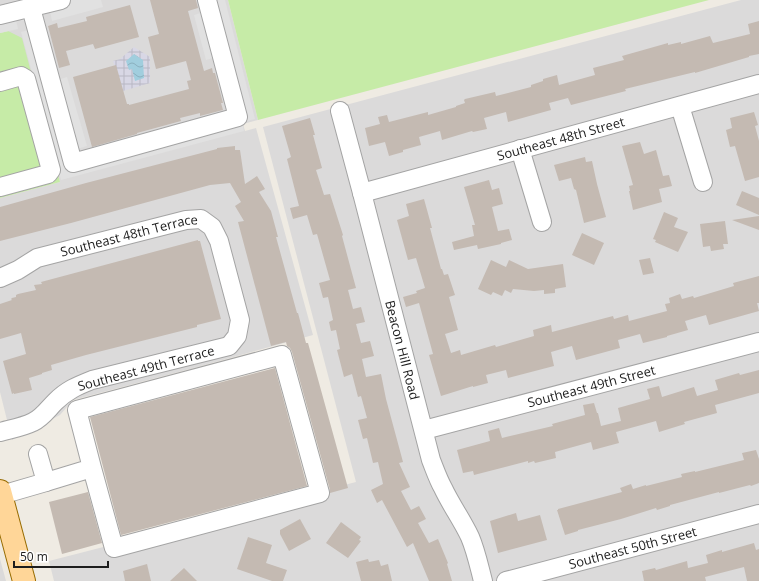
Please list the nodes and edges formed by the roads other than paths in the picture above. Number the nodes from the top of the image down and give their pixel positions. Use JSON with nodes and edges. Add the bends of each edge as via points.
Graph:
{"nodes":[{"id":1,"x":61,"y":0,"type":"edge"},
{"id":2,"x":207,"y":0,"type":"edge"},
{"id":3,"x":31,"y":8,"type":"junction"},
{"id":4,"x":0,"y":15,"type":"edge"},
{"id":5,"x":0,"y":82,"type":"edge"},
{"id":6,"x":759,"y":84,"type":"edge"},
{"id":7,"x":680,"y":106,"type":"junction"},
{"id":8,"x":340,"y":111,"type":"dead end"},
{"id":9,"x":520,"y":150,"type":"junction"},
{"id":10,"x":703,"y":182,"type":"dead end"},
{"id":11,"x":0,"y":187,"type":"edge"},
{"id":12,"x":362,"y":193,"type":"junction"},
{"id":13,"x":542,"y":222,"type":"dead end"},
{"id":14,"x":228,"y":274,"type":"joint"},
{"id":15,"x":0,"y":278,"type":"edge"},
{"id":16,"x":759,"y":342,"type":"edge"},
{"id":17,"x":424,"y":430,"type":"junction"},
{"id":18,"x":0,"y":432,"type":"edge"},
{"id":19,"x":38,"y":454,"type":"dead end"},
{"id":20,"x":92,"y":468,"type":"junction"},
{"id":21,"x":46,"y":482,"type":"junction"},
{"id":22,"x":0,"y":493,"type":"edge"},
{"id":23,"x":759,"y":514,"type":"edge"},
{"id":24,"x":24,"y":581,"type":"edge"},
{"id":25,"x":483,"y":581,"type":"edge"},
{"id":26,"x":506,"y":581,"type":"edge"}],
"edges":[{"from":1,"to":3,"type":"street"},
{"from":2,"to":3,"type":"street","via":[[238,117],[73,163]]},
{"from":3,"to":4,"type":"street"},
{"from":5,"to":11,"type":"street","via":[[21,76],[26,79],[51,170],[48,174]]},
{"from":6,"to":7,"type":"street","name":"Southeast 48th Street"},
{"from":7,"to":9,"type":"street","name":"Southeast 48th Street"},
{"from":7,"to":10,"type":"street"},
{"from":8,"to":12,"type":"street","name":"Beacon Hill Road"},
{"from":9,"to":12,"type":"street","name":"Southeast 48th Street"},
{"from":9,"to":13,"type":"street"},
{"from":12,"to":17,"type":"street","name":"Beacon Hill Road"},
{"from":14,"to":15,"type":"street","name":"Southeast 48th Terrace","via":[[212,227],[201,219],[186,220],[37,258]]},
{"from":14,"to":18,"type":"street","name":"Southeast 49th Terrace","via":[[240,320],[237,336],[229,346],[78,385],[66,392],[33,422]]},
{"from":16,"to":17,"type":"street","name":"Southeast 49th Street"},
{"from":17,"to":25,"type":"street","name":"Beacon Hill Road","via":[[436,474],[470,537]]},
{"from":19,"to":21,"type":"street"},
{"from":20,"to":20,"type":"street","via":[[77,410],[282,355],[320,492],[114,548]]},
{"from":20,"to":21,"type":"street"},
{"from":21,"to":22,"type":"street"},
{"from":22,"to":24,"type":"main road"},
{"from":23,"to":26,"type":"street","name":"Southeast 50th Street"}]}
